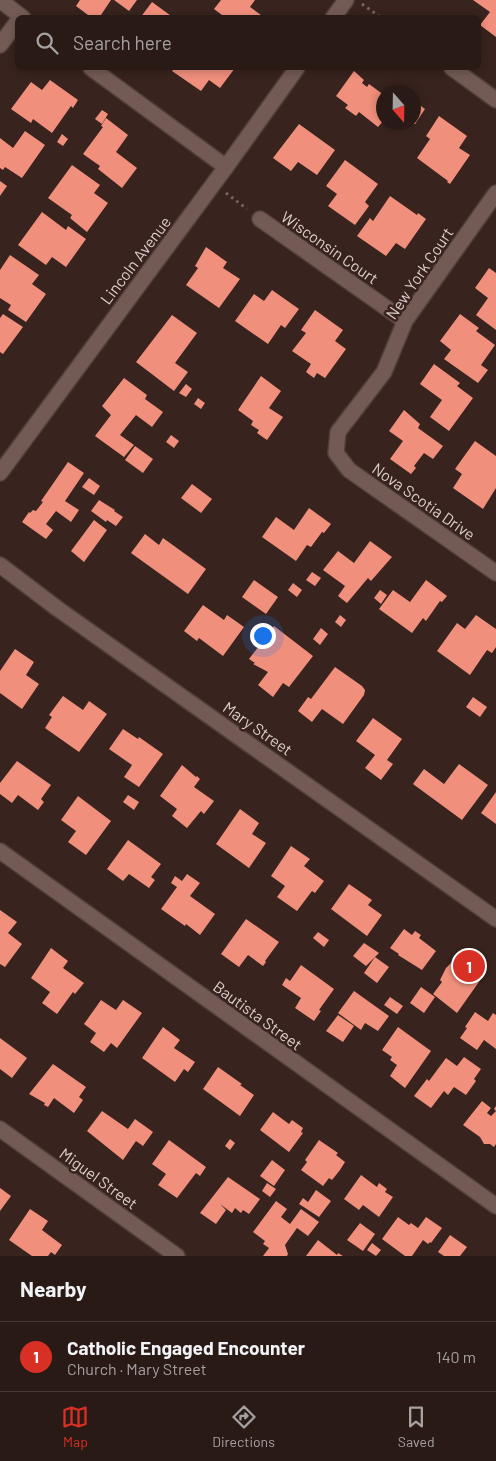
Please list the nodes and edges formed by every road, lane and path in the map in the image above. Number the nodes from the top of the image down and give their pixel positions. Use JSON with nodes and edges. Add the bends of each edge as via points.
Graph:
{"nodes":[{"id":1,"x":0,"y":0,"type":"edge"},
{"id":2,"x":346,"y":0,"type":"edge"},
{"id":3,"x":356,"y":0,"type":"edge"},
{"id":4,"x":18,"y":15,"type":"edge"},
{"id":5,"x":335,"y":15,"type":"edge"},
{"id":6,"x":378,"y":15,"type":"edge"},
{"id":7,"x":15,"y":26,"type":"edge"},
{"id":8,"x":0,"y":45,"type":"edge"},
{"id":9,"x":94,"y":70,"type":"edge"},
{"id":10,"x":296,"y":70,"type":"edge"},
{"id":11,"x":455,"y":70,"type":"edge"},
{"id":12,"x":496,"y":100,"type":"edge"},
{"id":13,"x":226,"y":167,"type":"junction"},
{"id":14,"x":214,"y":184,"type":"junction"},
{"id":15,"x":496,"y":193,"type":"edge"},
{"id":16,"x":260,"y":219,"type":"joint"},
{"id":17,"x":405,"y":321,"type":"junction"},
{"id":18,"x":336,"y":453,"type":"joint"},
{"id":19,"x":0,"y":473,"type":"edge"},
{"id":20,"x":0,"y":564,"type":"edge"},
{"id":21,"x":496,"y":573,"type":"edge"},
{"id":22,"x":0,"y":852,"type":"edge"},
{"id":23,"x":496,"y":919,"type":"edge"},
{"id":24,"x":0,"y":1129,"type":"edge"},
{"id":25,"x":496,"y":1206,"type":"edge"},
{"id":26,"x":177,"y":1256,"type":"edge"}],
"edges":[{"from":1,"to":4,"type":"street"},
{"from":2,"to":5,"type":"street"},
{"from":3,"to":6,"type":"path"},
{"from":7,"to":8,"type":"street"},
{"from":9,"to":13,"type":"street"},
{"from":10,"to":13,"type":"street","name":"Lincoln Avenue"},
{"from":11,"to":12,"type":"street"},
{"from":13,"to":14,"type":"street","name":"Lincoln Avenue"},
{"from":14,"to":16,"type":"path"},
{"from":14,"to":19,"type":"street","name":"Lincoln Avenue"},
{"from":15,"to":17,"type":"street","name":"New York Court"},
{"from":16,"to":17,"type":"street","name":"Wisconsin Court"},
{"from":17,"to":18,"type":"street","name":"New York Court","via":[[384,372],[338,432]]},
{"from":18,"to":21,"type":"street","name":"Nova Scotia Drive","via":[[349,470]]},
{"from":20,"to":23,"type":"street","name":"Mary Street"},
{"from":22,"to":25,"type":"street","name":"Bautista Street"},
{"from":24,"to":26,"type":"street","name":"Miguel Street"}]}
